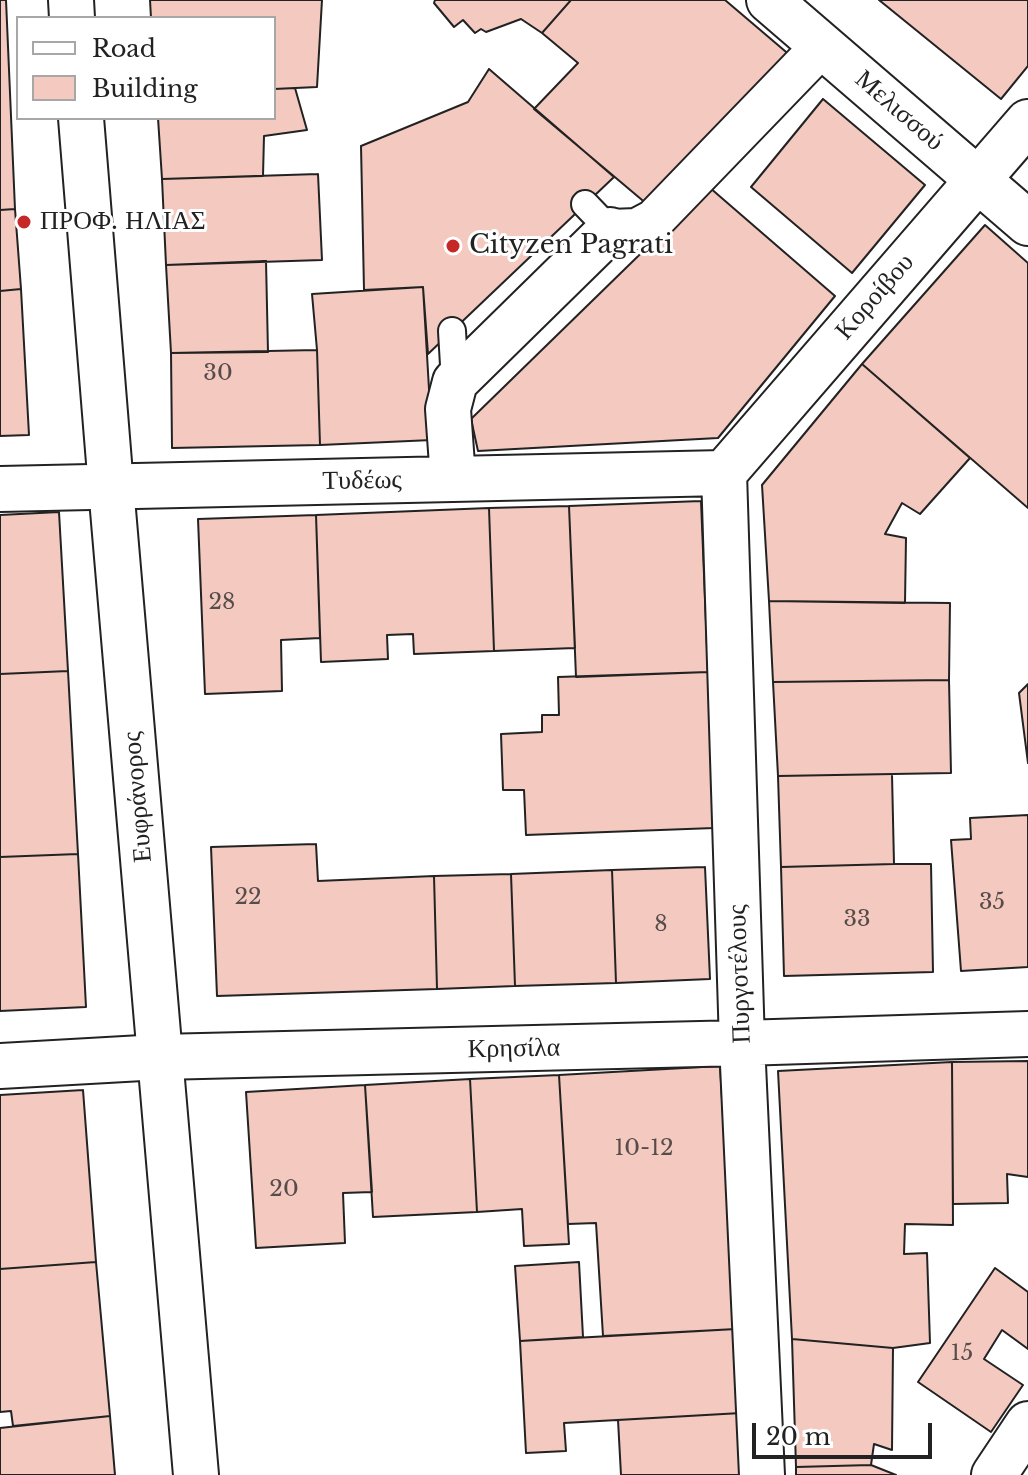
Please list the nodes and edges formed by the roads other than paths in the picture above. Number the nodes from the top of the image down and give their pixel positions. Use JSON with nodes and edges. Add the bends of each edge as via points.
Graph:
{"nodes":[{"id":1,"x":769,"y":0,"type":"edge"},
{"id":2,"x":822,"y":46,"type":"junction"},
{"id":3,"x":81,"y":120,"type":"edge"},
{"id":4,"x":1028,"y":122,"type":"edge"},
{"id":5,"x":977,"y":179,"type":"junction"},
{"id":6,"x":598,"y":217,"type":"joint"},
{"id":7,"x":1028,"y":223,"type":"edge"},
{"id":8,"x":452,"y":331,"type":"dead end"},
{"id":9,"x":455,"y":382,"type":"junction"},
{"id":10,"x":724,"y":473,"type":"junction"},
{"id":11,"x":453,"y":479,"type":"junction"},
{"id":12,"x":111,"y":487,"type":"junction"},
{"id":13,"x":0,"y":489,"type":"edge"},
{"id":14,"x":1028,"y":1034,"type":"edge"},
{"id":15,"x":742,"y":1043,"type":"junction"},
{"id":16,"x":160,"y":1057,"type":"junction"},
{"id":17,"x":0,"y":1066,"type":"edge"},
{"id":18,"x":1028,"y":1424,"type":"edge"},
{"id":19,"x":1002,"y":1472,"type":"edge"},
{"id":20,"x":196,"y":1475,"type":"edge"},
{"id":21,"x":762,"y":1475,"type":"edge"}],
"edges":[{"from":1,"to":2,"type":"street","name":"Μελισσού"},
{"from":2,"to":5,"type":"street","name":"Μελισσού"},
{"from":2,"to":6,"type":"street","via":[[654,220],[637,229]]},
{"from":3,"to":12,"type":"street","name":"Ευφράνορος"},
{"from":4,"to":5,"type":"street","name":"Κοροίβου"},
{"from":5,"to":7,"type":"street","name":"Μελισσού"},
{"from":5,"to":10,"type":"street","name":"Κοροίβου"},
{"from":6,"to":9,"type":"street"},
{"from":8,"to":9,"type":"lane"},
{"from":9,"to":11,"type":"street","via":[[448,409]]},
{"from":10,"to":11,"type":"street","name":"Τυδέως"},
{"from":10,"to":15,"type":"street","name":"Πυργοτέλους"},
{"from":11,"to":12,"type":"street","name":"Τυδέως"},
{"from":12,"to":13,"type":"street","name":"Τυδέως"},
{"from":12,"to":16,"type":"street","name":"Ευφράνορος"},
{"from":14,"to":15,"type":"street","name":"Κρησίλα"},
{"from":15,"to":16,"type":"street","name":"Κρησίλα"},
{"from":15,"to":21,"type":"street","name":"Πυργοτέλους"},
{"from":16,"to":17,"type":"street","name":"Κρησίλα"},
{"from":16,"to":20,"type":"street","name":"Ευφράνορος"},
{"from":18,"to":19,"type":"street"}]}
